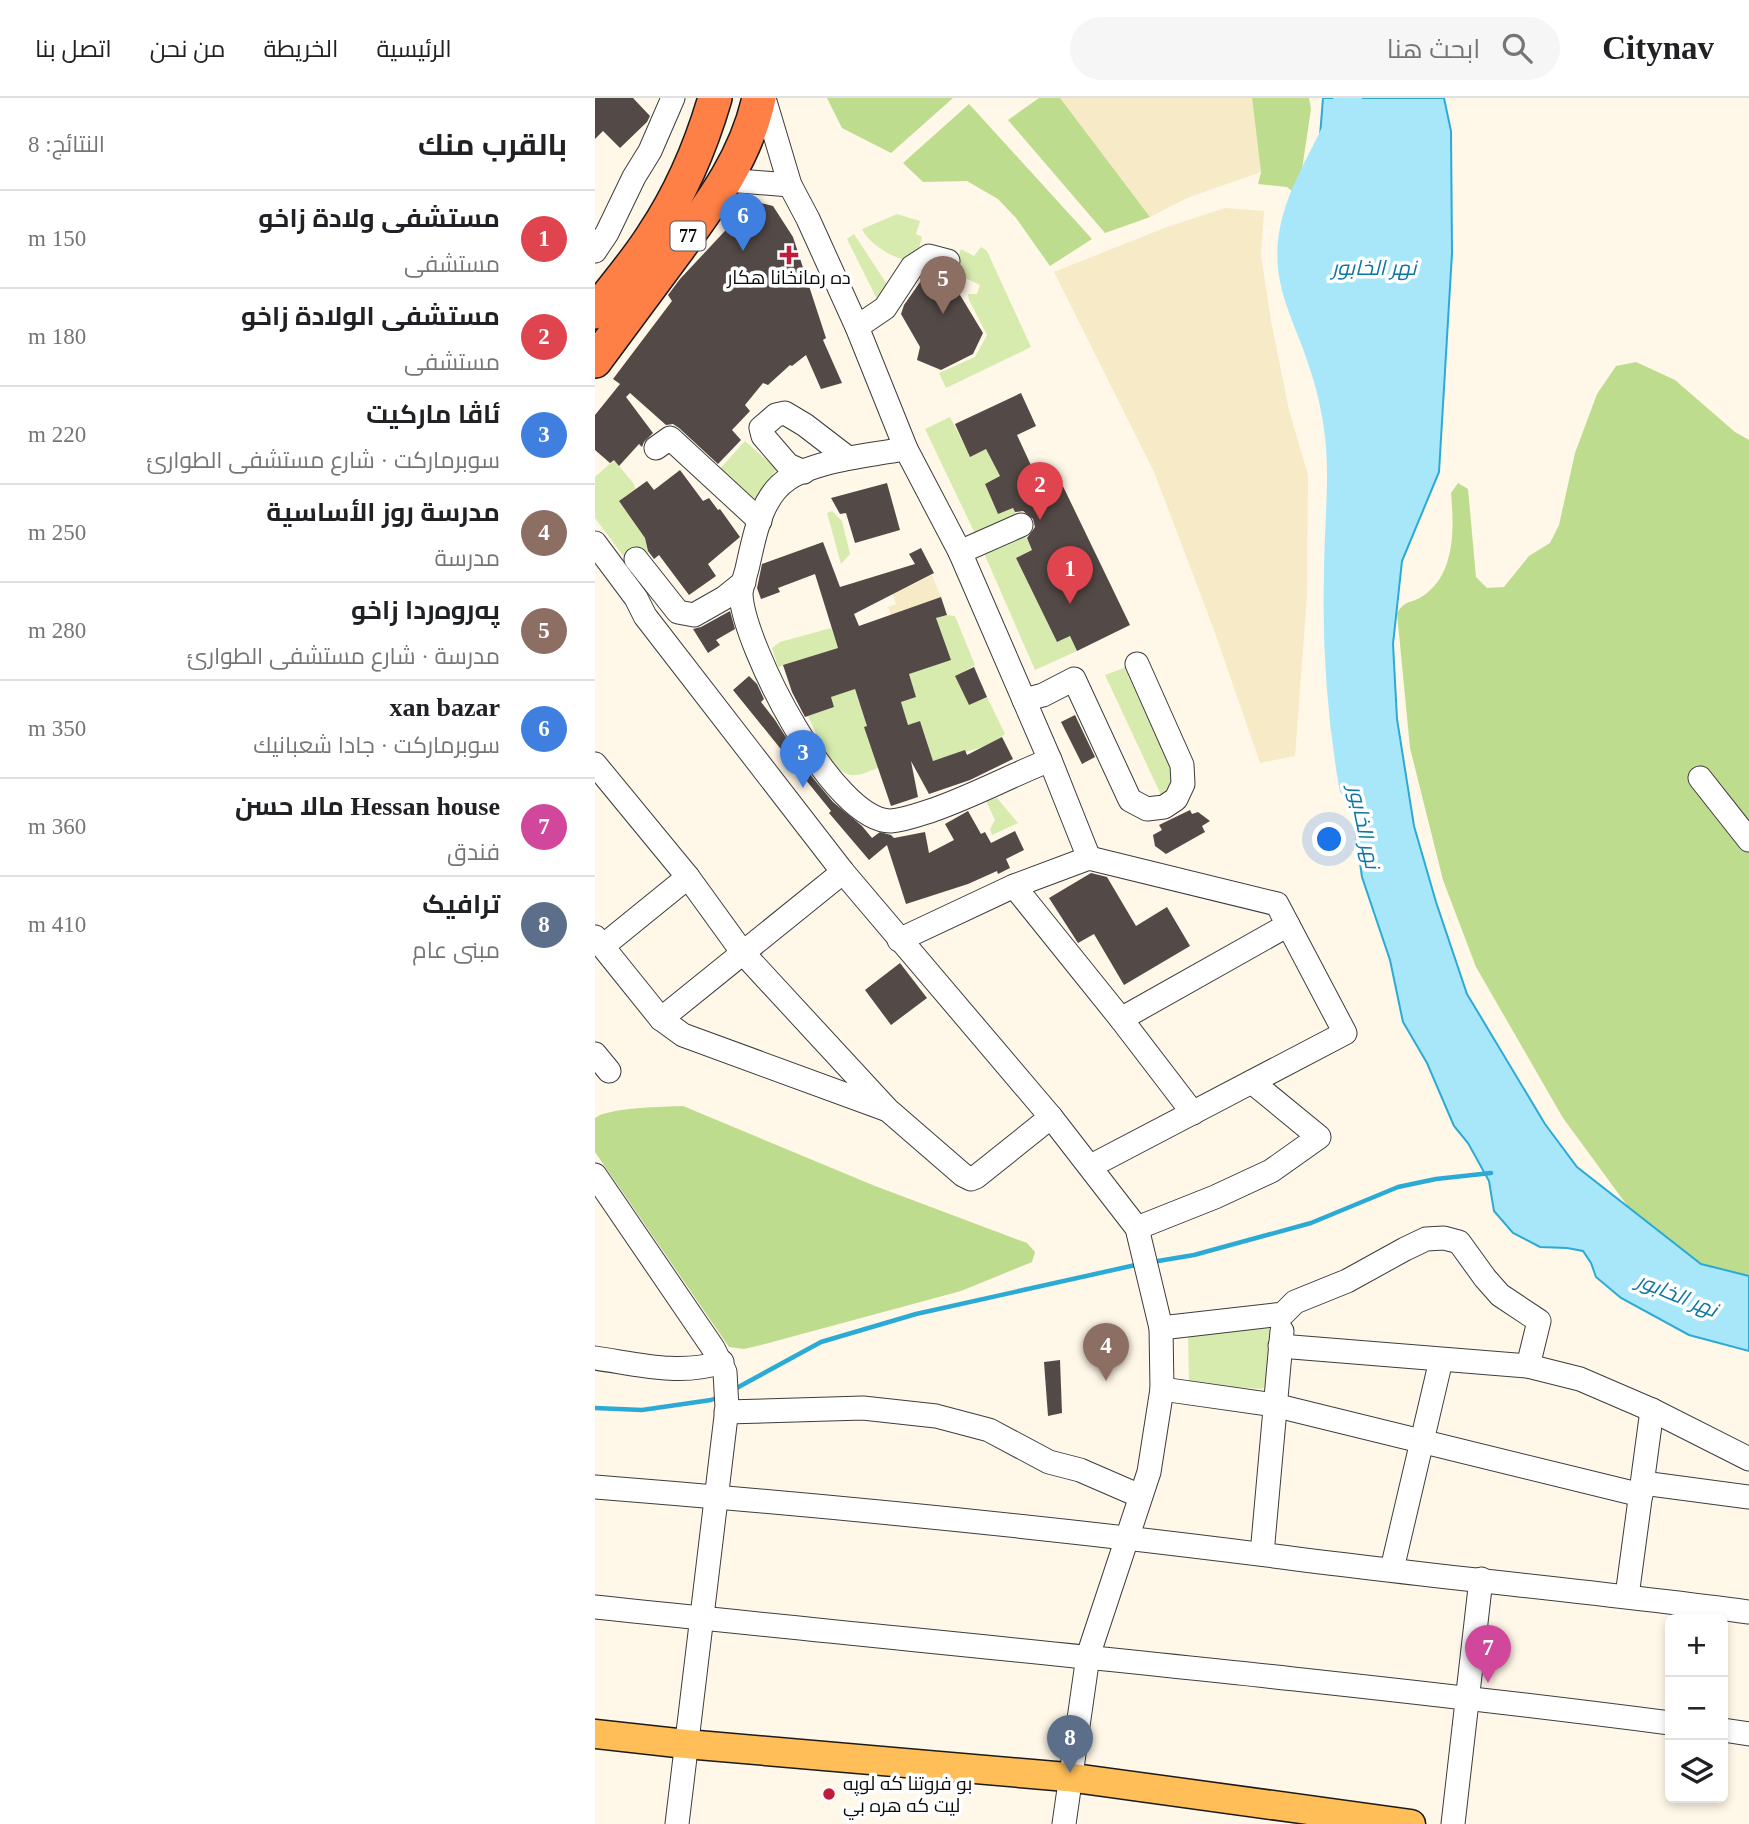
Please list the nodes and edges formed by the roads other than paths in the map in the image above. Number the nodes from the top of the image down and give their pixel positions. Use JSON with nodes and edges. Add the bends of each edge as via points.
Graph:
{"nodes":[{"id":1,"x":673,"y":98,"type":"edge"},
{"id":2,"x":715,"y":98,"type":"edge"},
{"id":3,"x":761,"y":98,"type":"edge"},
{"id":4,"x":727,"y":180,"type":"junction"},
{"id":5,"x":790,"y":185,"type":"junction"},
{"id":6,"x":595,"y":251,"type":"edge"},
{"id":7,"x":948,"y":261,"type":"dead end"},
{"id":8,"x":595,"y":312,"type":"edge"},
{"id":9,"x":857,"y":327,"type":"junction"},
{"id":10,"x":595,"y":361,"type":"edge"},
{"id":11,"x":656,"y":448,"type":"dead end"},
{"id":12,"x":906,"y":449,"type":"junction"},
{"id":13,"x":848,"y":458,"type":"junction"},
{"id":14,"x":804,"y":472,"type":"junction"},
{"id":15,"x":760,"y":521,"type":"junction"},
{"id":16,"x":1021,"y":525,"type":"dead end"},
{"id":17,"x":595,"y":543,"type":"edge"},
{"id":18,"x":960,"y":552,"type":"junction"},
{"id":19,"x":636,"y":559,"type":"dead end"},
{"id":20,"x":595,"y":566,"type":"edge"},
{"id":21,"x":744,"y":582,"type":"junction"},
{"id":22,"x":645,"y":616,"type":"junction"},
{"id":23,"x":1137,"y":664,"type":"dead end"},
{"id":24,"x":1024,"y":700,"type":"junction"},
{"id":25,"x":1050,"y":760,"type":"junction"},
{"id":26,"x":595,"y":764,"type":"edge"},
{"id":27,"x":1700,"y":778,"type":"dead end"},
{"id":28,"x":1749,"y":840,"type":"edge"},
{"id":29,"x":1089,"y":858,"type":"junction"},
{"id":30,"x":843,"y":872,"type":"junction"},
{"id":31,"x":688,"y":877,"type":"junction"},
{"id":32,"x":1014,"y":886,"type":"junction"},
{"id":33,"x":1288,"y":925,"type":"junction"},
{"id":34,"x":899,"y":940,"type":"junction"},
{"id":35,"x":599,"y":942,"type":"edge"},
{"id":36,"x":743,"y":953,"type":"junction"},
{"id":37,"x":661,"y":1019,"type":"junction"},
{"id":38,"x":1121,"y":1019,"type":"junction"},
{"id":39,"x":1252,"y":1082,"type":"junction"},
{"id":40,"x":888,"y":1110,"type":"junction"},
{"id":41,"x":1193,"y":1113,"type":"junction"},
{"id":42,"x":1051,"y":1116,"type":"junction"},
{"id":43,"x":1091,"y":1167,"type":"junction"},
{"id":44,"x":595,"y":1175,"type":"edge"},
{"id":45,"x":1137,"y":1228,"type":"junction"},
{"id":46,"x":1283,"y":1314,"type":"junction"},
{"id":47,"x":1159,"y":1321,"type":"junction"},
{"id":48,"x":1280,"y":1346,"type":"junction"},
{"id":49,"x":595,"y":1358,"type":"edge"},
{"id":50,"x":1441,"y":1360,"type":"junction"},
{"id":51,"x":1528,"y":1366,"type":"junction"},
{"id":52,"x":724,"y":1367,"type":"junction"},
{"id":53,"x":1162,"y":1390,"type":"junction"},
{"id":54,"x":1274,"y":1405,"type":"junction"},
{"id":55,"x":726,"y":1410,"type":"junction"},
{"id":56,"x":1652,"y":1410,"type":"junction"},
{"id":57,"x":1421,"y":1439,"type":"junction"},
{"id":58,"x":1749,"y":1459,"type":"edge"},
{"id":59,"x":595,"y":1488,"type":"edge"},
{"id":60,"x":1642,"y":1489,"type":"junction"},
{"id":61,"x":1140,"y":1496,"type":"junction"},
{"id":62,"x":716,"y":1497,"type":"junction"},
{"id":63,"x":1749,"y":1497,"type":"edge"},
{"id":64,"x":1126,"y":1537,"type":"junction"},
{"id":65,"x":1262,"y":1555,"type":"junction"},
{"id":66,"x":1392,"y":1569,"type":"junction"},
{"id":67,"x":1481,"y":1579,"type":"junction"},
{"id":68,"x":1627,"y":1596,"type":"junction"},
{"id":69,"x":595,"y":1607,"type":"edge"},
{"id":70,"x":1749,"y":1612,"type":"edge"},
{"id":71,"x":702,"y":1618,"type":"junction"},
{"id":72,"x":1088,"y":1656,"type":"junction"},
{"id":73,"x":1468,"y":1697,"type":"junction"},
{"id":74,"x":1665,"y":1722,"type":"edge"},
{"id":75,"x":1728,"y":1731,"type":"edge"},
{"id":76,"x":595,"y":1734,"type":"edge"},
{"id":77,"x":1749,"y":1734,"type":"edge"},
{"id":78,"x":686,"y":1744,"type":"junction"},
{"id":79,"x":1069,"y":1778,"type":"junction"},
{"id":80,"x":677,"y":1824,"type":"edge"},
{"id":81,"x":1064,"y":1824,"type":"edge"},
{"id":82,"x":1411,"y":1824,"type":"edge"},
{"id":83,"x":1453,"y":1824,"type":"edge"}],
"edges":[{"from":1,"to":6,"type":"street","via":[[650,151]]},
{"from":2,"to":8,"type":"highway","number":"77","via":[[674,200],[653,236]]},
{"from":3,"to":4,"type":"highway","number":"77","via":[[743,151]]},
{"from":3,"to":5,"type":"street"},
{"from":4,"to":5,"type":"street"},
{"from":4,"to":10,"type":"highway","number":"77"},
{"from":5,"to":9,"type":"street"},
{"from":7,"to":9,"type":"street","via":[[929,256],[912,267],[885,308]]},
{"from":9,"to":12,"type":"street"},
{"from":11,"to":15,"type":"street","via":[[670,438]]},
{"from":12,"to":13,"type":"street"},
{"from":12,"to":18,"type":"street"},
{"from":13,"to":14,"type":"street"},
{"from":13,"to":14,"type":"street","via":[[785,413],[776,415],[761,428],[763,436],[788,466]]},
{"from":14,"to":15,"type":"street","via":[[788,478],[771,495]]},
{"from":15,"to":21,"type":"street"},
{"from":16,"to":18,"type":"street"},
{"from":17,"to":22,"type":"street"},
{"from":18,"to":24,"type":"street"},
{"from":19,"to":21,"type":"street","via":[[678,612],[694,615]]},
{"from":20,"to":22,"type":"street","via":[[631,609]]},
{"from":21,"to":25,"type":"street","via":[[741,593],[753,639],[792,724],[842,791],[871,815],[890,821],[916,815],[968,798]]},
{"from":22,"to":30,"type":"street"},
{"from":23,"to":24,"type":"street","via":[[1182,765],[1183,784],[1176,799],[1164,807],[1147,808],[1130,800],[1074,679]]},
{"from":24,"to":25,"type":"street"},
{"from":25,"to":29,"type":"street"},
{"from":26,"to":31,"type":"street"},
{"from":27,"to":28,"type":"street"},
{"from":29,"to":32,"type":"street"},
{"from":29,"to":33,"type":"street","via":[[1277,904]]},
{"from":30,"to":34,"type":"street"},
{"from":30,"to":36,"type":"street"},
{"from":31,"to":35,"type":"street"},
{"from":31,"to":36,"type":"street"},
{"from":32,"to":34,"type":"street"},
{"from":32,"to":38,"type":"street"},
{"from":33,"to":38,"type":"street"},
{"from":33,"to":39,"type":"street","via":[[1346,1033]]},
{"from":34,"to":42,"type":"street"},
{"from":35,"to":37,"type":"street"},
{"from":36,"to":37,"type":"street"},
{"from":36,"to":40,"type":"street"},
{"from":37,"to":40,"type":"street","via":[[683,1035]]},
{"from":38,"to":41,"type":"street"},
{"from":39,"to":41,"type":"street"},
{"from":39,"to":45,"type":"street","via":[[1319,1137],[1271,1171]]},
{"from":40,"to":42,"type":"street","via":[[971,1179]]},
{"from":41,"to":43,"type":"street"},
{"from":42,"to":43,"type":"street"},
{"from":43,"to":45,"type":"street"},
{"from":44,"to":52,"type":"street"},
{"from":45,"to":47,"type":"street"},
{"from":46,"to":47,"type":"street"},
{"from":46,"to":48,"type":"street"},
{"from":46,"to":51,"type":"street","via":[[1295,1302],[1347,1281],[1413,1245],[1444,1238],[1459,1242],[1500,1295],[1539,1321]]},
{"from":47,"to":53,"type":"street"},
{"from":48,"to":50,"type":"street"},
{"from":48,"to":54,"type":"street"},
{"from":49,"to":52,"type":"street","via":[[677,1370]]},
{"from":50,"to":51,"type":"street"},
{"from":50,"to":57,"type":"street"},
{"from":51,"to":56,"type":"street","via":[[1580,1379]]},
{"from":52,"to":55,"type":"street"},
{"from":53,"to":54,"type":"street"},
{"from":53,"to":61,"type":"street","via":[[1149,1472]]},
{"from":54,"to":57,"type":"street"},
{"from":54,"to":65,"type":"street"},
{"from":55,"to":61,"type":"street","via":[[863,1408],[936,1416],[989,1430],[1049,1462]]},
{"from":55,"to":62,"type":"street"},
{"from":56,"to":58,"type":"street"},
{"from":56,"to":60,"type":"street"},
{"from":57,"to":60,"type":"street"},
{"from":57,"to":66,"type":"street"},
{"from":59,"to":62,"type":"street"},
{"from":60,"to":63,"type":"street"},
{"from":60,"to":68,"type":"street"},
{"from":61,"to":64,"type":"street"},
{"from":62,"to":64,"type":"street"},
{"from":62,"to":71,"type":"street"},
{"from":64,"to":65,"type":"street"},
{"from":64,"to":72,"type":"street"},
{"from":65,"to":66,"type":"street"},
{"from":66,"to":67,"type":"street"},
{"from":67,"to":68,"type":"street"},
{"from":67,"to":73,"type":"street"},
{"from":68,"to":70,"type":"street"},
{"from":69,"to":71,"type":"street"},
{"from":71,"to":72,"type":"street"},
{"from":71,"to":78,"type":"street"},
{"from":72,"to":73,"type":"street"},
{"from":72,"to":79,"type":"street"},
{"from":73,"to":74,"type":"street"},
{"from":73,"to":83,"type":"street"},
{"from":75,"to":77,"type":"street"},
{"from":76,"to":78,"type":"main road"},
{"from":78,"to":79,"type":"main road"},
{"from":78,"to":80,"type":"street"},
{"from":79,"to":81,"type":"street"},
{"from":79,"to":82,"type":"main road"}]}
